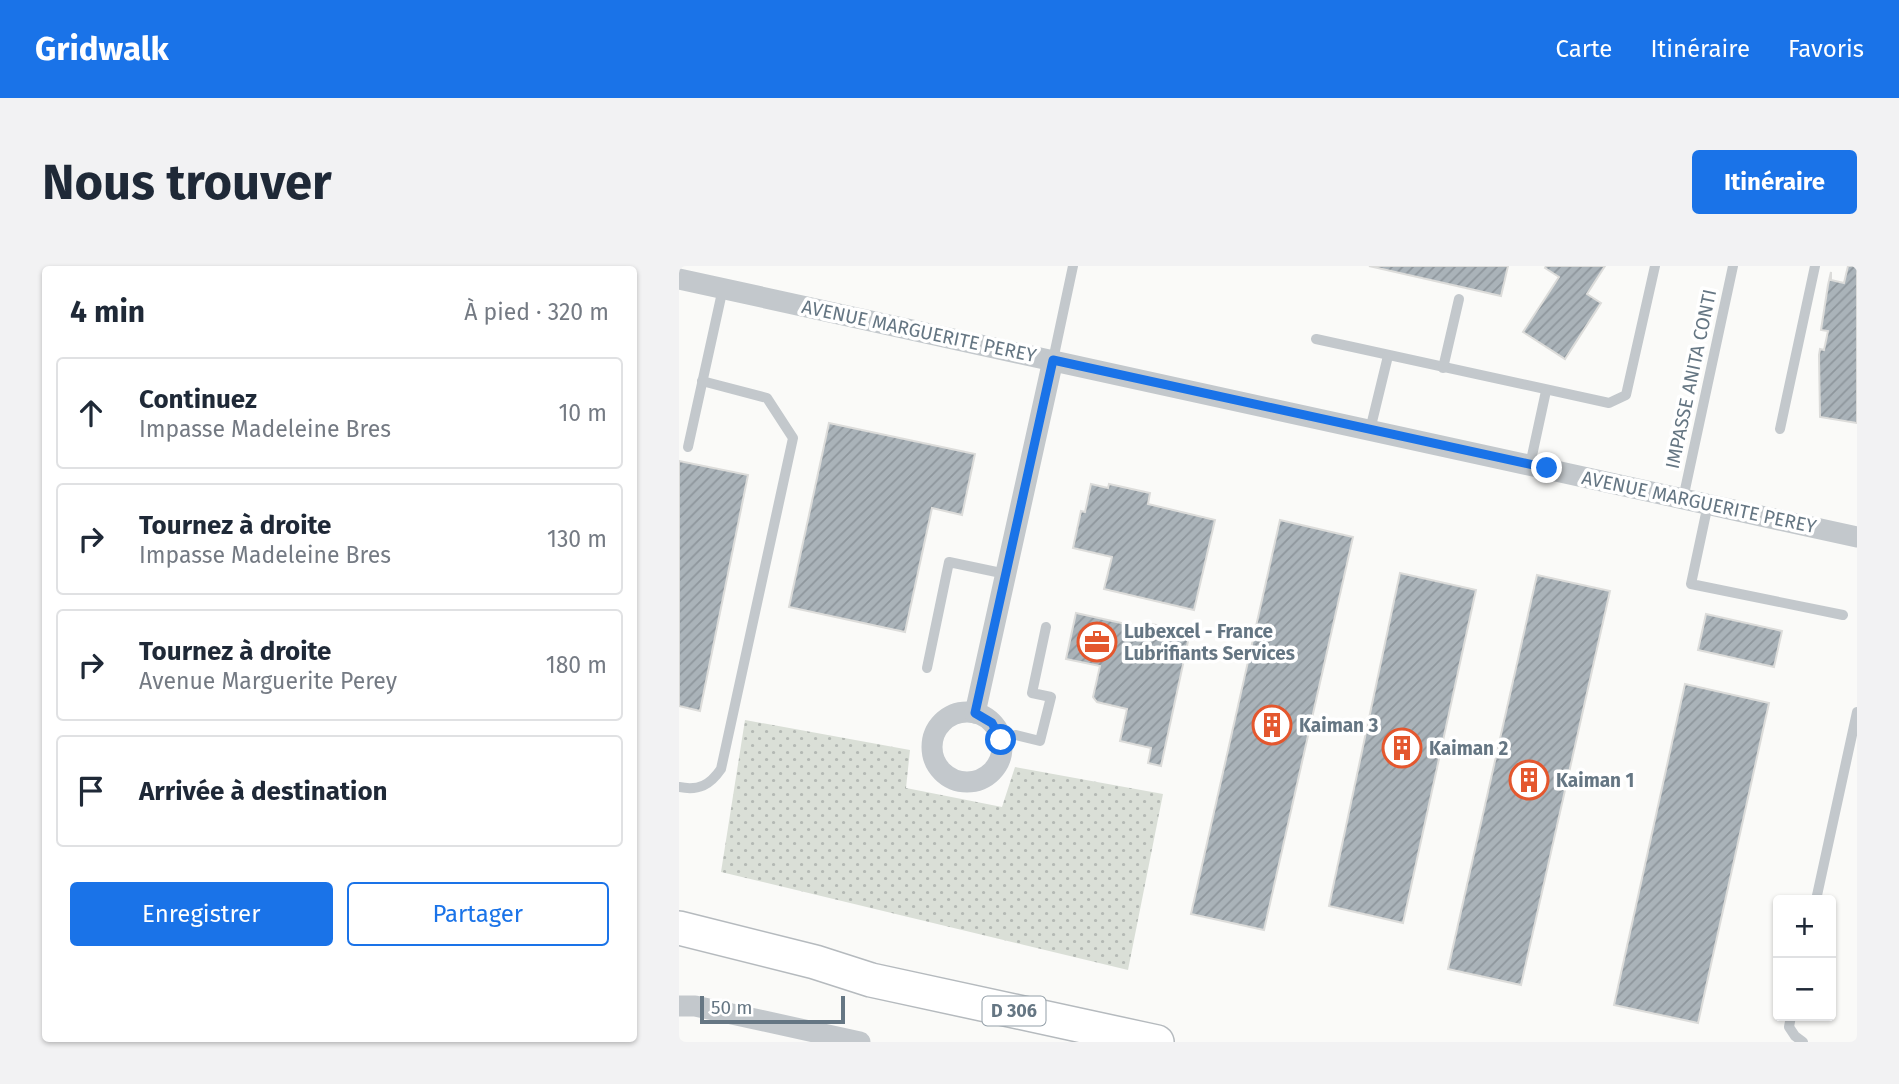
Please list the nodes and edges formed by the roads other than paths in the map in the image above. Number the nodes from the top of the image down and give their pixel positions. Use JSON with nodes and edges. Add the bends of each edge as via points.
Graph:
{"nodes":[{"id":1,"x":1073,"y":266,"type":"edge"},
{"id":2,"x":1655,"y":266,"type":"edge"},
{"id":3,"x":1733,"y":266,"type":"edge"},
{"id":4,"x":1815,"y":266,"type":"edge"},
{"id":5,"x":679,"y":279,"type":"edge"},
{"id":6,"x":723,"y":288,"type":"junction"},
{"id":7,"x":1459,"y":299,"type":"dead end"},
{"id":8,"x":1316,"y":339,"type":"dead end"},
{"id":9,"x":1388,"y":356,"type":"junction"},
{"id":10,"x":1053,"y":360,"type":"junction"},
{"id":11,"x":1443,"y":368,"type":"junction"},
{"id":12,"x":702,"y":381,"type":"junction"},
{"id":13,"x":1546,"y":391,"type":"junction"},
{"id":14,"x":1780,"y":429,"type":"dead end"},
{"id":15,"x":1370,"y":430,"type":"junction"},
{"id":16,"x":688,"y":447,"type":"dead end"},
{"id":17,"x":1530,"y":465,"type":"junction"},
{"id":18,"x":1683,"y":499,"type":"junction"},
{"id":19,"x":1708,"y":504,"type":"junction"},
{"id":20,"x":1857,"y":537,"type":"edge"},
{"id":21,"x":1006,"y":575,"type":"junction"},
{"id":22,"x":1843,"y":615,"type":"dead end"},
{"id":23,"x":1046,"y":627,"type":"dead end"},
{"id":24,"x":927,"y":668,"type":"dead end"},
{"id":25,"x":1857,"y":712,"type":"edge"},
{"id":26,"x":975,"y":713,"type":"junction"},
{"id":27,"x":1001,"y":740,"type":"junction"},
{"id":28,"x":679,"y":787,"type":"edge"},
{"id":29,"x":1817,"y":895,"type":"edge"},
{"id":30,"x":679,"y":928,"type":"edge"},
{"id":31,"x":679,"y":952,"type":"edge"},
{"id":32,"x":871,"y":980,"type":"junction"},
{"id":33,"x":679,"y":1006,"type":"edge"},
{"id":34,"x":1790,"y":1021,"type":"edge"},
{"id":35,"x":860,"y":1042,"type":"edge"},
{"id":36,"x":1157,"y":1042,"type":"edge"},
{"id":37,"x":1804,"y":1042,"type":"edge"}],
"edges":[{"from":1,"to":10,"type":"lane"},
{"from":2,"to":13,"type":"lane","via":[[1626,395],[1609,403]]},
{"from":3,"to":18,"type":"lane","name":"IMPASSE ANITA CONTI"},
{"from":4,"to":14,"type":"lane"},
{"from":5,"to":6,"type":"street","name":"AVENUE MARGUERITE PEREY"},
{"from":6,"to":10,"type":"street","name":"AVENUE MARGUERITE PEREY"},
{"from":6,"to":12,"type":"lane"},
{"from":7,"to":11,"type":"lane"},
{"from":8,"to":9,"type":"lane"},
{"from":9,"to":11,"type":"lane"},
{"from":9,"to":15,"type":"lane"},
{"from":10,"to":15,"type":"street","name":"AVENUE MARGUERITE PEREY"},
{"from":10,"to":21,"type":"street"},
{"from":11,"to":13,"type":"lane"},
{"from":12,"to":16,"type":"lane"},
{"from":12,"to":28,"type":"lane","via":[[767,398],[793,438],[721,769],[712,782],[700,788]]},
{"from":13,"to":17,"type":"lane"},
{"from":15,"to":17,"type":"street","name":"AVENUE MARGUERITE PEREY"},
{"from":17,"to":18,"type":"street","name":"AVENUE MARGUERITE PEREY"},
{"from":18,"to":19,"type":"street","name":"AVENUE MARGUERITE PEREY"},
{"from":19,"to":20,"type":"street","name":"AVENUE MARGUERITE PEREY"},
{"from":19,"to":22,"type":"lane","via":[[1691,584]]},
{"from":21,"to":24,"type":"lane","via":[[949,562]]},
{"from":21,"to":26,"type":"street"},
{"from":23,"to":27,"type":"lane","via":[[1032,693],[1051,697],[1040,741],[1016,735]]},
{"from":25,"to":29,"type":"lane"},
{"from":26,"to":27,"type":"street","via":[[992,723]]},
{"from":26,"to":27,"type":"street","via":[[946,719],[934,735],[933,754],[942,772],[959,781],[979,780],[999,760]]},
{"from":30,"to":32,"type":"main road","number":"D 306"},
{"from":31,"to":32,"type":"main road","number":"D 306"},
{"from":32,"to":36,"type":"main road","number":"D 306"},
{"from":33,"to":35,"type":"street"},
{"from":34,"to":37,"type":"lane","via":[[1789,1027]]}]}
